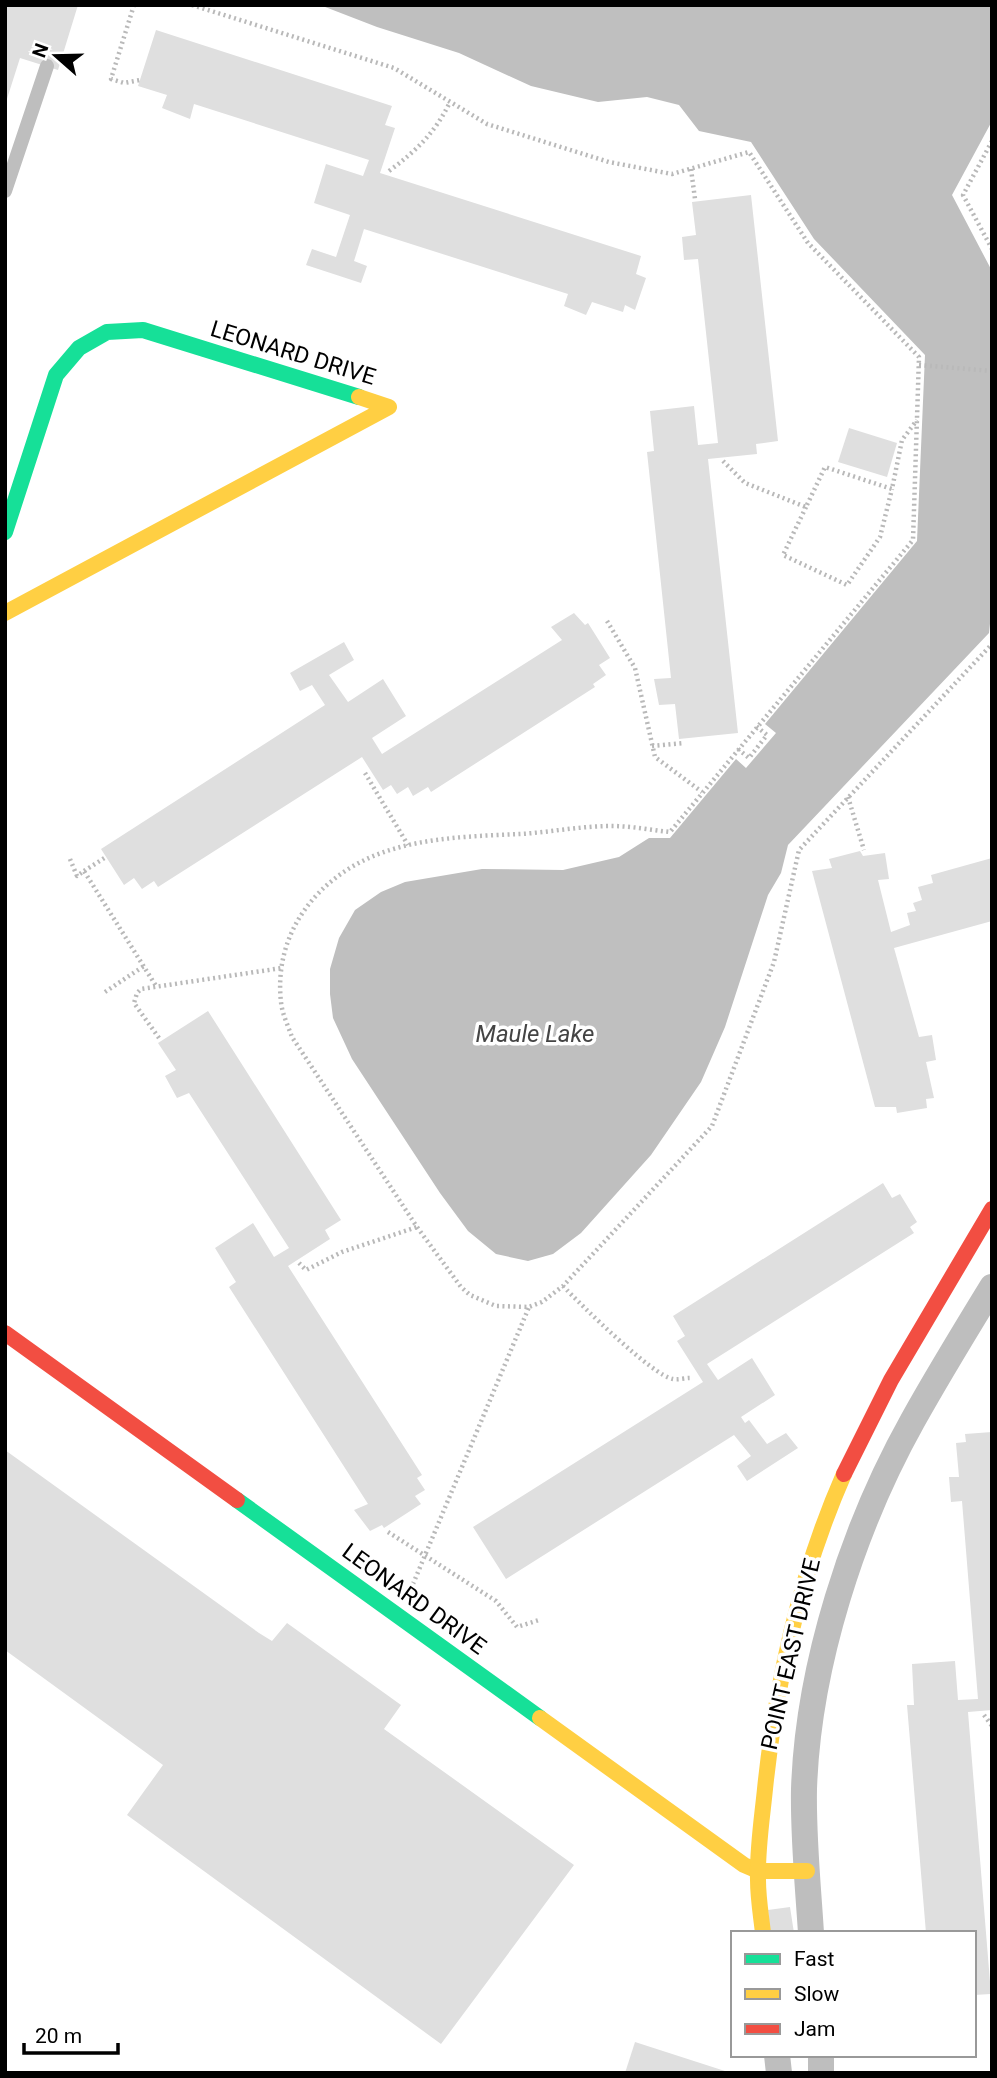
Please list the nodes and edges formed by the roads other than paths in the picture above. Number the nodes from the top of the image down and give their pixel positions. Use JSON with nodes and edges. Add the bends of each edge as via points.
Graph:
{"nodes":[{"id":1,"x":47,"y":66,"type":"dead end"},
{"id":2,"x":5,"y":191,"type":"edge"},
{"id":3,"x":5,"y":532,"type":"edge"},
{"id":4,"x":5,"y":613,"type":"edge"},
{"id":5,"x":992,"y":1209,"type":"edge"},
{"id":6,"x":992,"y":1287,"type":"edge"},
{"id":7,"x":948,"y":1323,"type":"junction"},
{"id":8,"x":5,"y":1334,"type":"edge"},
{"id":9,"x":812,"y":1622,"type":"junction"},
{"id":10,"x":758,"y":1871,"type":"junction"},
{"id":11,"x":807,"y":1871,"type":"junction"},
{"id":12,"x":763,"y":1931,"type":"edge"},
{"id":13,"x":811,"y":1931,"type":"edge"}],
"edges":[{"from":1,"to":2,"type":"lane"},
{"from":3,"to":4,"type":"street","name":"LEONARD DRIVE","via":[[56,375],[79,348],[107,332],[143,330],[389,407]]},
{"from":5,"to":7,"type":"street","name":"POINT EAST DRIVE"},
{"from":6,"to":7,"type":"street","name":"POINT EAST DRIVE"},
{"from":7,"to":9,"type":"street","name":"POINT EAST DRIVE","via":[[912,1421],[850,1556]]},
{"from":7,"to":9,"type":"street","name":"POINT EAST DRIVE","via":[[890,1382],[849,1464],[806,1571]]},
{"from":8,"to":10,"type":"street","name":"LEONARD DRIVE"},
{"from":9,"to":10,"type":"street","name":"POINT EAST DRIVE","via":[[767,1759]]},
{"from":9,"to":11,"type":"street","name":"POINT EAST DRIVE","via":[[818,1677],[804,1789]]},
{"from":10,"to":11,"type":"street"},
{"from":10,"to":12,"type":"street","name":"POINT EAST DRIVE"},
{"from":11,"to":13,"type":"street","name":"POINT EAST DRIVE"}]}
